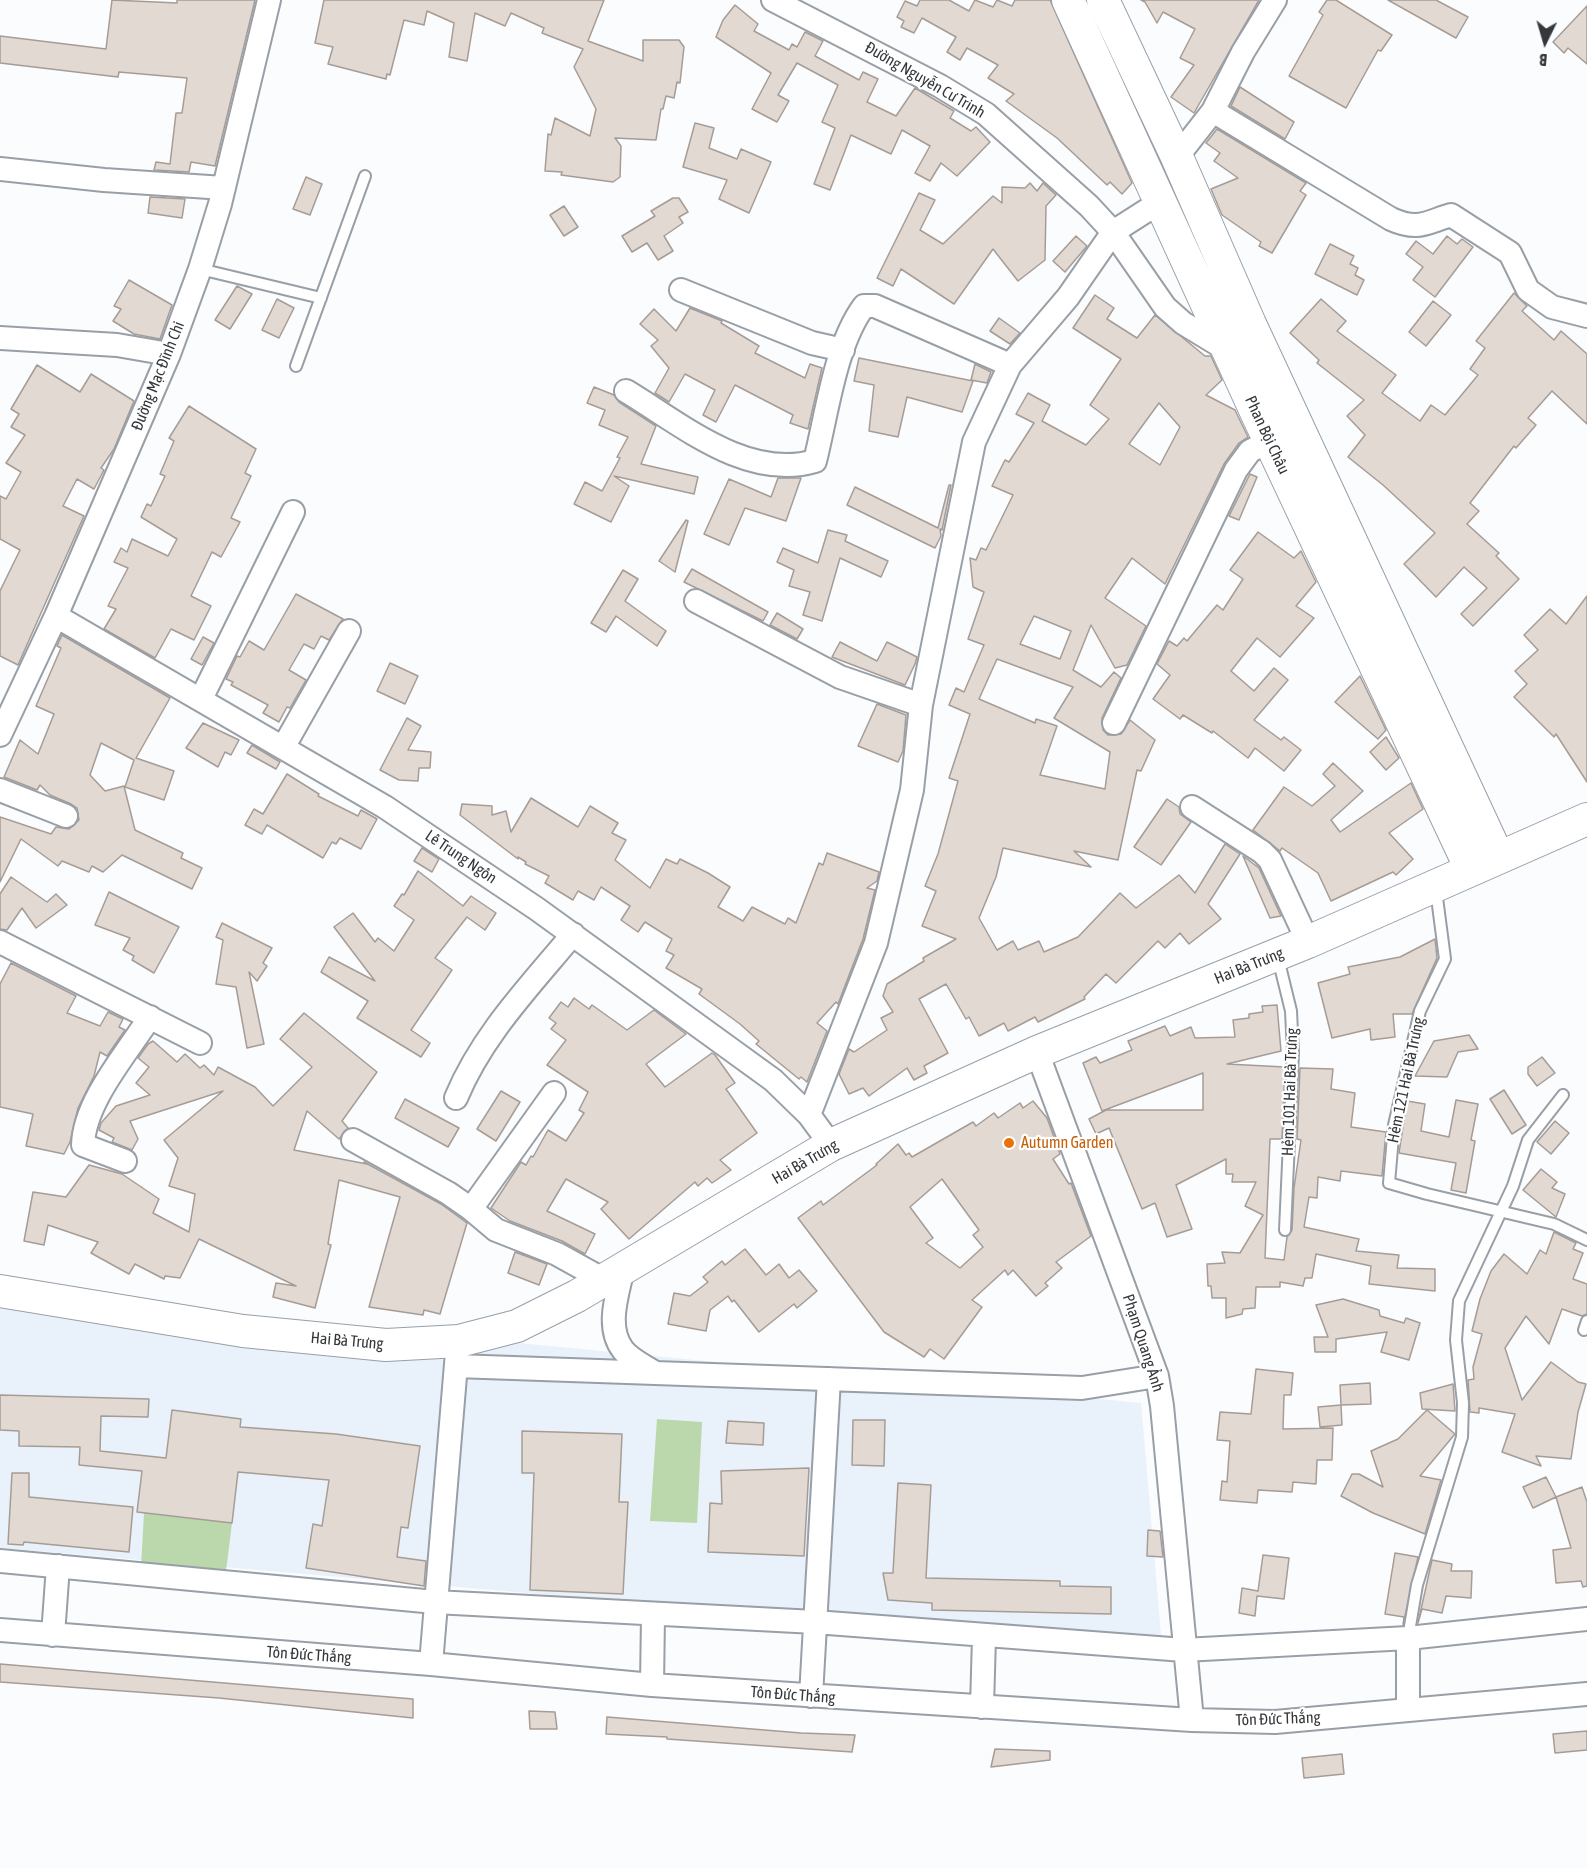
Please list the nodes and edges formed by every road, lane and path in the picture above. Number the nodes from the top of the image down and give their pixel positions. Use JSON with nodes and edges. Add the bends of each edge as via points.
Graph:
{"nodes":[{"id":1,"x":268,"y":0,"type":"edge"},
{"id":2,"x":773,"y":0,"type":"edge"},
{"id":3,"x":1068,"y":0,"type":"edge"},
{"id":4,"x":1103,"y":0,"type":"edge"},
{"id":5,"x":1275,"y":0,"type":"edge"},
{"id":6,"x":1213,"y":111,"type":"junction"},
{"id":7,"x":1178,"y":157,"type":"junction"},
{"id":8,"x":0,"y":169,"type":"edge"},
{"id":9,"x":365,"y":176,"type":"dead end"},
{"id":10,"x":224,"y":188,"type":"junction"},
{"id":11,"x":1154,"y":188,"type":"junction"},
{"id":12,"x":1113,"y":232,"type":"junction"},
{"id":13,"x":200,"y":269,"type":"junction"},
{"id":14,"x":681,"y":290,"type":"dead end"},
{"id":15,"x":321,"y":298,"type":"junction"},
{"id":16,"x":1587,"y":316,"type":"edge"},
{"id":17,"x":0,"y":338,"type":"edge"},
{"id":18,"x":843,"y":350,"type":"junction"},
{"id":19,"x":1228,"y":351,"type":"junction"},
{"id":20,"x":169,"y":354,"type":"junction"},
{"id":21,"x":1010,"y":365,"type":"junction"},
{"id":22,"x":296,"y":366,"type":"dead end"},
{"id":23,"x":626,"y":391,"type":"dead end"},
{"id":24,"x":1285,"y":399,"type":"junction"},
{"id":25,"x":1264,"y":427,"type":"junction"},
{"id":26,"x":292,"y":512,"type":"dead end"},
{"id":27,"x":696,"y":600,"type":"dead end"},
{"id":28,"x":56,"y":615,"type":"junction"},
{"id":29,"x":348,"y":631,"type":"dead end"},
{"id":30,"x":201,"y":699,"type":"junction"},
{"id":31,"x":921,"y":705,"type":"junction"},
{"id":32,"x":1114,"y":723,"type":"dead end"},
{"id":33,"x":0,"y":735,"type":"edge"},
{"id":34,"x":284,"y":746,"type":"junction"},
{"id":35,"x":0,"y":790,"type":"edge"},
{"id":36,"x":1192,"y":807,"type":"dead end"},
{"id":37,"x":66,"y":816,"type":"dead end"},
{"id":38,"x":1587,"y":819,"type":"edge"},
{"id":39,"x":1485,"y":863,"type":"junction"},
{"id":40,"x":1436,"y":885,"type":"junction"},
{"id":41,"x":573,"y":934,"type":"junction"},
{"id":42,"x":0,"y":942,"type":"edge"},
{"id":43,"x":1308,"y":942,"type":"junction"},
{"id":44,"x":1277,"y":955,"type":"junction"},
{"id":45,"x":150,"y":1017,"type":"junction"},
{"id":46,"x":200,"y":1043,"type":"dead end"},
{"id":47,"x":1037,"y":1052,"type":"junction"},
{"id":48,"x":554,"y":1093,"type":"dead end"},
{"id":49,"x":1563,"y":1095,"type":"dead end"},
{"id":50,"x":456,"y":1098,"type":"dead end"},
{"id":51,"x":809,"y":1115,"type":"junction"},
{"id":52,"x":353,"y":1140,"type":"dead end"},
{"id":53,"x":831,"y":1145,"type":"junction"},
{"id":54,"x":125,"y":1161,"type":"dead end"},
{"id":55,"x":471,"y":1209,"type":"junction"},
{"id":56,"x":1501,"y":1212,"type":"junction"},
{"id":57,"x":1285,"y":1230,"type":"dead end"},
{"id":58,"x":1587,"y":1240,"type":"edge"},
{"id":59,"x":614,"y":1274,"type":"junction"},
{"id":60,"x":0,"y":1291,"type":"edge"},
{"id":61,"x":457,"y":1353,"type":"junction"},
{"id":62,"x":654,"y":1372,"type":"junction"},
{"id":63,"x":1157,"y":1376,"type":"junction"},
{"id":64,"x":829,"y":1379,"type":"junction"},
{"id":65,"x":0,"y":1561,"type":"edge"},
{"id":66,"x":58,"y":1566,"type":"junction"},
{"id":67,"x":435,"y":1602,"type":"junction"},
{"id":68,"x":653,"y":1616,"type":"junction"},
{"id":69,"x":1587,"y":1619,"type":"edge"},
{"id":70,"x":815,"y":1622,"type":"junction"},
{"id":71,"x":0,"y":1630,"type":"edge"},
{"id":72,"x":52,"y":1635,"type":"junction"},
{"id":73,"x":984,"y":1637,"type":"junction"},
{"id":74,"x":1408,"y":1638,"type":"junction"},
{"id":75,"x":1184,"y":1650,"type":"junction"},
{"id":76,"x":431,"y":1664,"type":"junction"},
{"id":77,"x":652,"y":1685,"type":"junction"},
{"id":78,"x":1587,"y":1694,"type":"edge"},
{"id":79,"x":812,"y":1696,"type":"junction"},
{"id":80,"x":982,"y":1707,"type":"junction"},
{"id":81,"x":1408,"y":1710,"type":"junction"},
{"id":82,"x":1192,"y":1720,"type":"junction"}],
"edges":[{"from":1,"to":10,"type":"street","name":"Đường Mạc Đĩnh Chi"},
{"from":2,"to":12,"type":"street","name":"Đường Nguyễn Cư Trinh","via":[[986,114]]},
{"from":3,"to":11,"type":"street","name":"Phan Bội Châu"},
{"from":4,"to":7,"type":"street","name":"Phan Bội Châu"},
{"from":5,"to":6,"type":"street"},
{"from":6,"to":7,"type":"street"},
{"from":6,"to":16,"type":"street","via":[[1407,226],[1424,226],[1451,215],[1509,253],[1528,290],[1552,306]]},
{"from":7,"to":11,"type":"street"},
{"from":7,"to":24,"type":"street","name":"Phan Bội Châu"},
{"from":8,"to":10,"type":"street"},
{"from":9,"to":15,"type":"lane"},
{"from":10,"to":13,"type":"street","name":"Đường Mạc Đĩnh Chi"},
{"from":11,"to":12,"type":"street"},
{"from":11,"to":19,"type":"street","name":"Phan Bội Châu"},
{"from":12,"to":19,"type":"street","name":"Đường Nguyễn Cư Trinh","via":[[1165,307]]},
{"from":12,"to":21,"type":"street","via":[[1068,297]]},
{"from":13,"to":15,"type":"lane"},
{"from":13,"to":20,"type":"street","name":"Đường Mạc Đĩnh Chi"},
{"from":14,"to":18,"type":"street","via":[[812,343]]},
{"from":15,"to":22,"type":"lane"},
{"from":17,"to":20,"type":"street","via":[[117,345]]},
{"from":18,"to":21,"type":"street","via":[[864,306],[875,306]]},
{"from":18,"to":23,"type":"street","via":[[815,461],[798,466],[779,466],[728,453]]},
{"from":19,"to":25,"type":"street","name":"Phan Bội Châu"},
{"from":20,"to":28,"type":"street","name":"Đường Mạc Đĩnh Chi"},
{"from":21,"to":31,"type":"street","via":[[974,441]]},
{"from":24,"to":25,"type":"street"},
{"from":24,"to":39,"type":"street","name":"Phan Bội Châu"},
{"from":25,"to":32,"type":"street","via":[[1236,470]]},
{"from":25,"to":39,"type":"street","name":"Phan Bội Châu"},
{"from":26,"to":30,"type":"street"},
{"from":27,"to":31,"type":"street","via":[[840,677]]},
{"from":28,"to":30,"type":"street","name":"Lê Trung Ngôn"},
{"from":28,"to":33,"type":"street","name":"Đường Mạc Đĩnh Chi"},
{"from":29,"to":34,"type":"street"},
{"from":30,"to":34,"type":"street","name":"Lê Trung Ngôn"},
{"from":31,"to":51,"type":"street","via":[[912,790],[876,944]]},
{"from":34,"to":41,"type":"street","name":"Lê Trung Ngôn","via":[[385,807]]},
{"from":35,"to":37,"type":"street"},
{"from":36,"to":43,"type":"street","via":[[1270,861]]},
{"from":38,"to":39,"type":"street","name":"Hai Bà Trưng"},
{"from":39,"to":40,"type":"street","name":"Hai Bà Trưng"},
{"from":40,"to":43,"type":"street","name":"Hai Bà Trưng"},
{"from":40,"to":56,"type":"lane","name":"Hẻm 121 Hai Bà Trưng","via":[[1445,959],[1420,1011],[1394,1125],[1389,1183]]},
{"from":41,"to":50,"type":"street","via":[[495,1029],[468,1069]]},
{"from":41,"to":51,"type":"street","name":"Lê Trung Ngôn","via":[[773,1080]]},
{"from":42,"to":45,"type":"street"},
{"from":43,"to":44,"type":"street","name":"Hai Bà Trưng"},
{"from":44,"to":47,"type":"street","name":"Hai Bà Trưng"},
{"from":44,"to":57,"type":"lane","name":"Hẻm 101 Hai Bà Trưng","via":[[1288,992],[1293,1037]]},
{"from":45,"to":46,"type":"street"},
{"from":45,"to":54,"type":"street","via":[[92,1107],[83,1129],[83,1144]]},
{"from":47,"to":53,"type":"street","name":"Hai Bà Trưng"},
{"from":47,"to":63,"type":"street","name":"Phạm Quang Ảnh"},
{"from":48,"to":55,"type":"street"},
{"from":49,"to":56,"type":"lane","via":[[1528,1140]]},
{"from":51,"to":53,"type":"street","name":"Lê Trung Ngôn"},
{"from":52,"to":55,"type":"street"},
{"from":53,"to":59,"type":"street","name":"Hai Bà Trưng"},
{"from":55,"to":59,"type":"street","via":[[495,1230]]},
{"from":56,"to":58,"type":"lane","name":"Hẻm 121 Hai Bà Trưng","via":[[1554,1224]]},
{"from":56,"to":74,"type":"lane","via":[[1459,1301],[1456,1340],[1463,1403],[1462,1437],[1417,1585]]},
{"from":59,"to":61,"type":"street","name":"Hai Bà Trưng"},
{"from":59,"to":62,"type":"street","via":[[615,1334],[624,1351]]},
{"from":60,"to":61,"type":"street","name":"Hai Bà Trưng","via":[[243,1332]]},
{"from":61,"to":62,"type":"street"},
{"from":61,"to":67,"type":"street"},
{"from":62,"to":64,"type":"street"},
{"from":63,"to":64,"type":"street","via":[[1082,1388]]},
{"from":63,"to":75,"type":"street","name":"Phạm Quang Ảnh"},
{"from":64,"to":70,"type":"street"},
{"from":65,"to":66,"type":"street"},
{"from":66,"to":67,"type":"street"},
{"from":66,"to":72,"type":"street"},
{"from":67,"to":68,"type":"street"},
{"from":67,"to":76,"type":"street"},
{"from":68,"to":70,"type":"street"},
{"from":68,"to":77,"type":"street"},
{"from":69,"to":74,"type":"street"},
{"from":70,"to":73,"type":"street"},
{"from":70,"to":79,"type":"street"},
{"from":71,"to":72,"type":"street","name":"Tôn Đức Thắng"},
{"from":72,"to":76,"type":"street","name":"Tôn Đức Thắng"},
{"from":73,"to":75,"type":"street"},
{"from":73,"to":80,"type":"street"},
{"from":74,"to":75,"type":"street"},
{"from":74,"to":81,"type":"street"},
{"from":75,"to":82,"type":"street","name":"Phạm Quang Ảnh"},
{"from":76,"to":77,"type":"street","name":"Tôn Đức Thắng"},
{"from":77,"to":79,"type":"street","name":"Tôn Đức Thắng"},
{"from":78,"to":81,"type":"street","name":"Tôn Đức Thắng"},
{"from":79,"to":80,"type":"street","name":"Tôn Đức Thắng"},
{"from":80,"to":82,"type":"street","name":"Tôn Đức Thắng"},
{"from":81,"to":82,"type":"street","name":"Tôn Đức Thắng","via":[[1275,1722]]}]}
